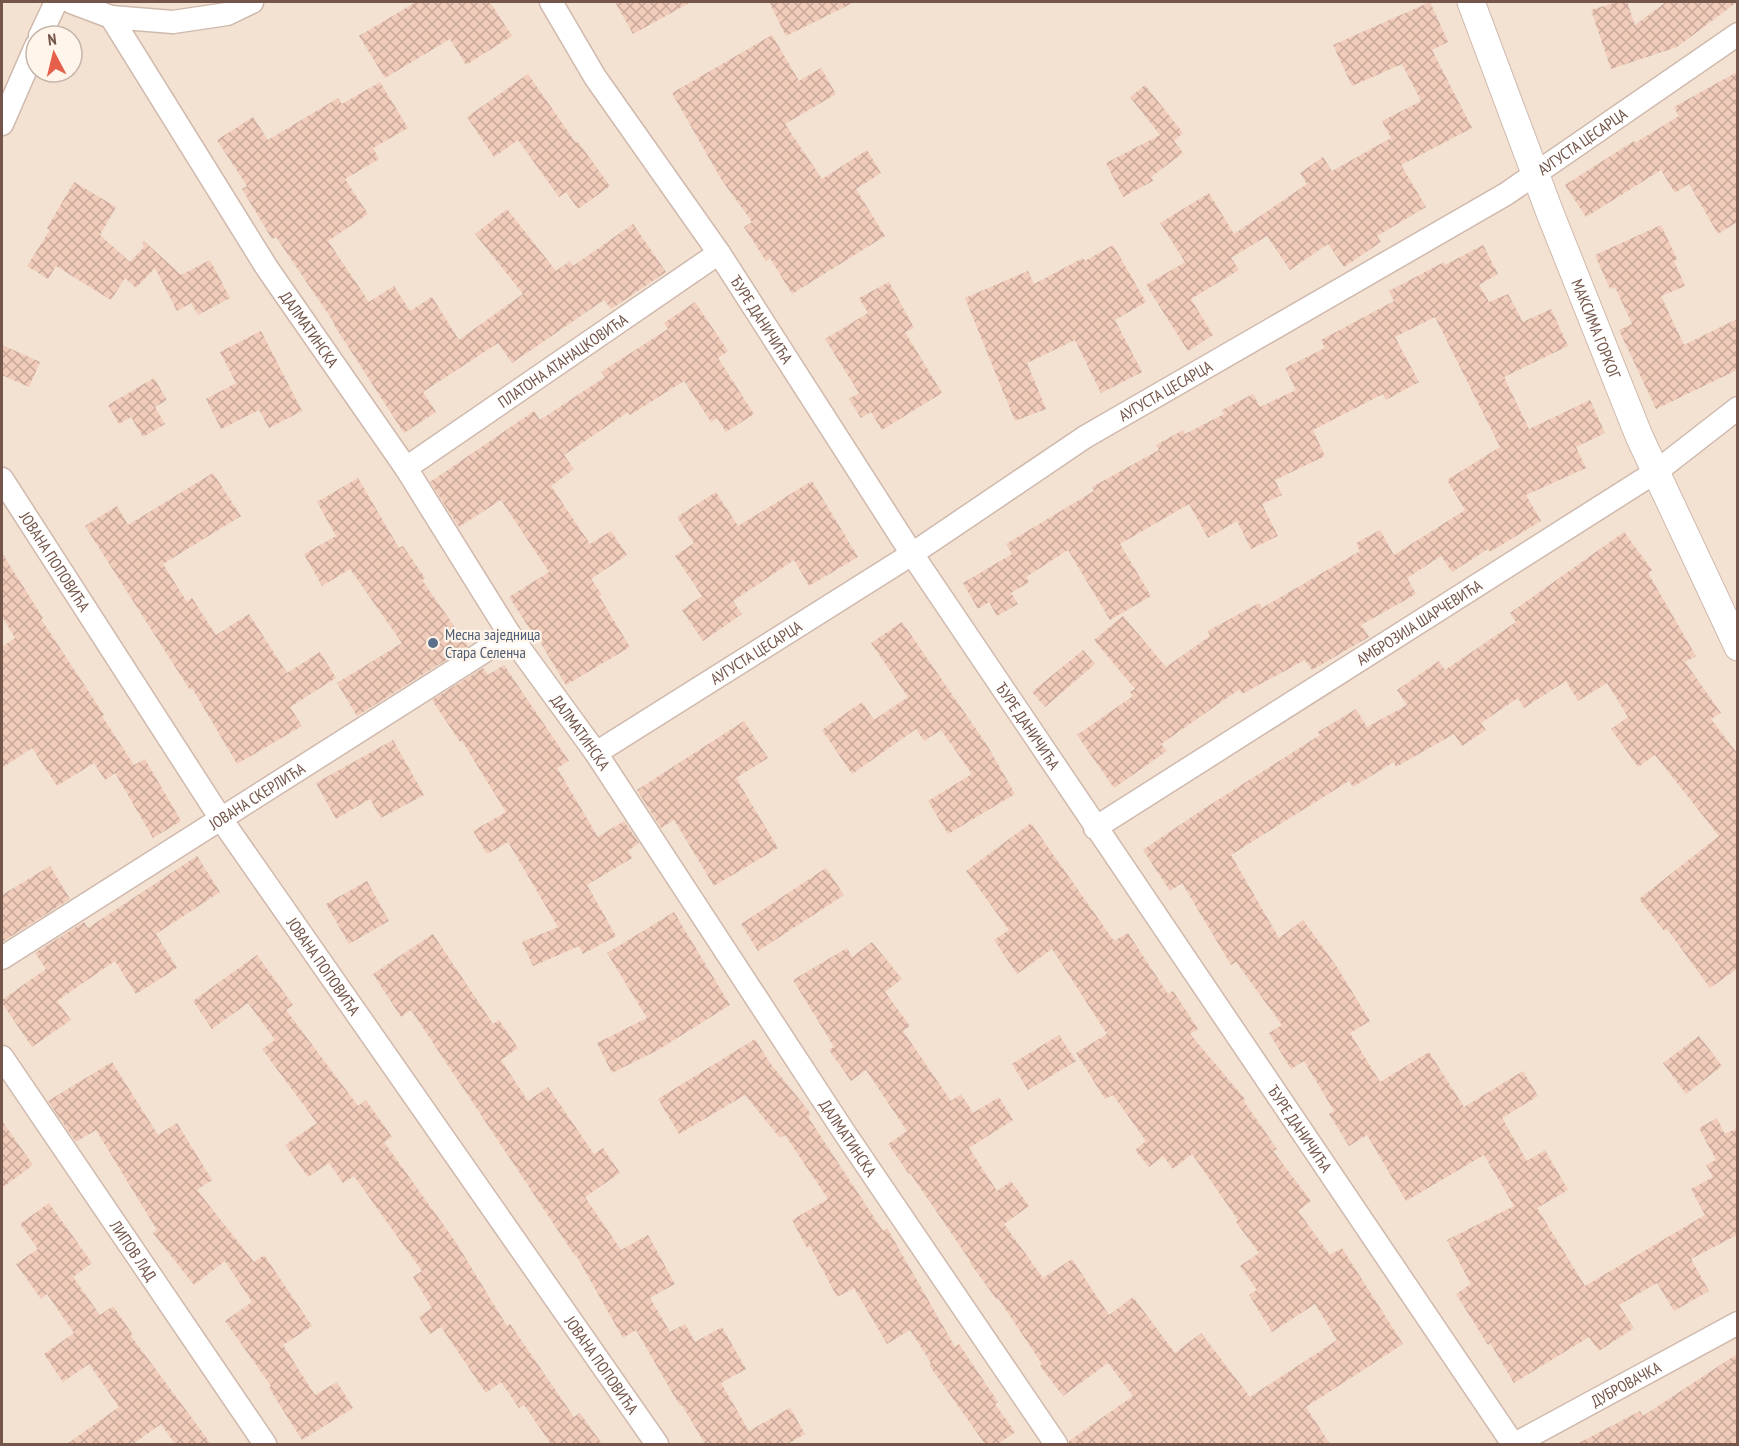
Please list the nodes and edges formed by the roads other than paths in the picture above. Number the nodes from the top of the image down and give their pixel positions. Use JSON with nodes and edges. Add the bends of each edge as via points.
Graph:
{"nodes":[{"id":1,"x":56,"y":2,"type":"edge"},
{"id":2,"x":72,"y":2,"type":"edge"},
{"id":3,"x":252,"y":2,"type":"edge"},
{"id":4,"x":551,"y":2,"type":"edge"},
{"id":5,"x":1471,"y":2,"type":"edge"},
{"id":6,"x":111,"y":17,"type":"junction"},
{"id":7,"x":46,"y":24,"type":"edge"},
{"id":8,"x":1737,"y":34,"type":"edge"},
{"id":9,"x":24,"y":74,"type":"edge"},
{"id":10,"x":2,"y":124,"type":"edge"},
{"id":11,"x":1535,"y":174,"type":"junction"},
{"id":12,"x":719,"y":253,"type":"junction"},
{"id":13,"x":1737,"y":408,"type":"edge"},
{"id":14,"x":406,"y":468,"type":"junction"},
{"id":15,"x":1657,"y":471,"type":"junction"},
{"id":16,"x":2,"y":479,"type":"edge"},
{"id":17,"x":912,"y":554,"type":"junction"},
{"id":18,"x":510,"y":634,"type":"junction"},
{"id":19,"x":1737,"y":647,"type":"edge"},
{"id":20,"x":596,"y":753,"type":"junction"},
{"id":21,"x":221,"y":819,"type":"junction"},
{"id":22,"x":1095,"y":828,"type":"junction"},
{"id":23,"x":2,"y":958,"type":"edge"},
{"id":24,"x":2,"y":1057,"type":"edge"},
{"id":25,"x":1737,"y":1323,"type":"edge"},
{"id":26,"x":265,"y":1444,"type":"edge"},
{"id":27,"x":657,"y":1444,"type":"edge"},
{"id":28,"x":1056,"y":1444,"type":"edge"},
{"id":29,"x":1514,"y":1444,"type":"edge"}],
"edges":[{"from":1,"to":7,"type":"street"},
{"from":2,"to":6,"type":"street"},
{"from":3,"to":6,"type":"street","via":[[227,14],[173,22]]},
{"from":4,"to":12,"type":"street","name":"ЂУРЕ ДАНИЧИЋА","via":[[595,77]]},
{"from":5,"to":11,"type":"street","name":"МАКСИМА ГОРКОГ"},
{"from":6,"to":14,"type":"street","name":"ДАЛМАТИНСКА","via":[[267,268]]},
{"from":8,"to":11,"type":"street","name":"АУГУСТА ЦЕСАРЦА"},
{"from":9,"to":10,"type":"street"},
{"from":11,"to":15,"type":"street","name":"МАКСИМА ГОРКОГ","via":[[1639,436]]},
{"from":11,"to":17,"type":"street","name":"АУГУСТА ЦЕСАРЦА","via":[[1085,437]]},
{"from":12,"to":14,"type":"street","name":"ПЛАТОНА АТАНАЦКОВИЋА"},
{"from":12,"to":17,"type":"street","name":"ЂУРЕ ДАНИЧИЋА"},
{"from":13,"to":15,"type":"street","name":"АМБРОЗИЈА ШАРЧЕВИЋА"},
{"from":14,"to":18,"type":"street","name":"ДАЛМАТИНСКА"},
{"from":15,"to":19,"type":"street","name":"МАКСИМА ГОРКОГ"},
{"from":15,"to":22,"type":"street","name":"АМБРОЗИЈА ШАРЧЕВИЋА"},
{"from":16,"to":21,"type":"street","name":"ЈОВАНА ПОПОВИЋА"},
{"from":17,"to":20,"type":"street","name":"АУГУСТА ЦЕСАРЦА"},
{"from":17,"to":22,"type":"street","name":"ЂУРЕ ДАНИЧИЋА"},
{"from":18,"to":20,"type":"street","name":"ДАЛМАТИНСКА"},
{"from":18,"to":21,"type":"street","name":"ЈОВАНА СКЕРЛИЋА"},
{"from":20,"to":28,"type":"street","name":"ДАЛМАТИНСКА","via":[[844,1132]]},
{"from":21,"to":23,"type":"street","name":"ЈОВАНА СКЕРЛИЋА"},
{"from":21,"to":27,"type":"street","name":"ЈОВАНА ПОПОВИЋА"},
{"from":22,"to":29,"type":"street","name":"ЂУРЕ ДАНИЧИЋА"},
{"from":24,"to":26,"type":"street","name":"ЛИПОВ ЛАД"},
{"from":25,"to":29,"type":"street","name":"ДУБРОВАЧКА"}]}
